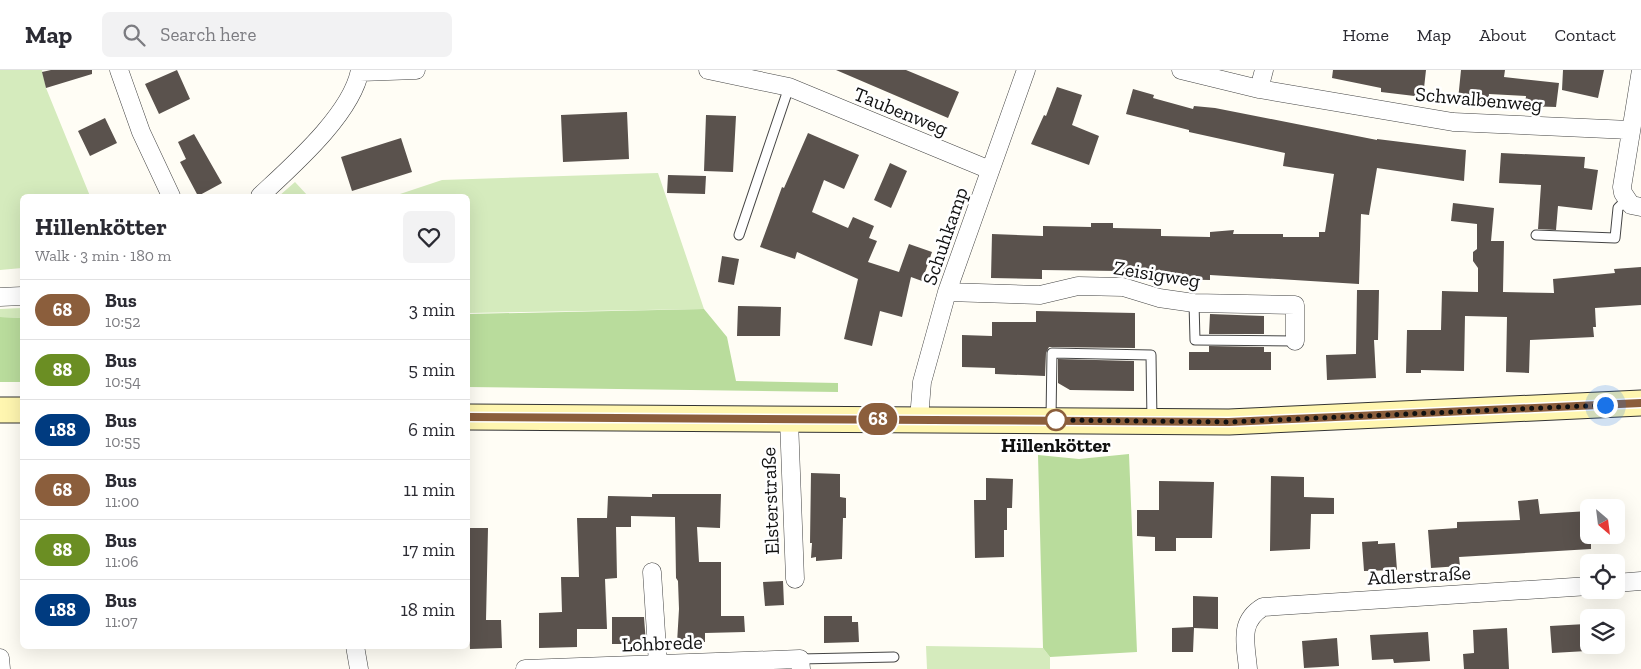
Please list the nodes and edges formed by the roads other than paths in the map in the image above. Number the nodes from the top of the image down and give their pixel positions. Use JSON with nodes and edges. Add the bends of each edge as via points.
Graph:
{"nodes":[{"id":1,"x":119,"y":70,"type":"edge"},
{"id":2,"x":416,"y":70,"type":"edge"},
{"id":3,"x":708,"y":70,"type":"edge"},
{"id":4,"x":1026,"y":70,"type":"edge"},
{"id":5,"x":1181,"y":70,"type":"edge"},
{"id":6,"x":1264,"y":70,"type":"edge"},
{"id":7,"x":1641,"y":70,"type":"edge"},
{"id":8,"x":360,"y":71,"type":"edge"},
{"id":9,"x":789,"y":87,"type":"junction"},
{"id":10,"x":1259,"y":88,"type":"junction"},
{"id":11,"x":1630,"y":130,"type":"junction"},
{"id":12,"x":990,"y":170,"type":"junction"},
{"id":13,"x":170,"y":194,"type":"edge"},
{"id":14,"x":262,"y":194,"type":"edge"},
{"id":15,"x":1634,"y":203,"type":"edge"},
{"id":16,"x":739,"y":235,"type":"dead end"},
{"id":17,"x":1536,"y":235,"type":"dead end"},
{"id":18,"x":948,"y":292,"type":"junction"},
{"id":19,"x":20,"y":296,"type":"edge"},
{"id":20,"x":0,"y":297,"type":"edge"},
{"id":21,"x":1194,"y":303,"type":"junction"},
{"id":22,"x":1295,"y":341,"type":"joint"},
{"id":23,"x":1641,"y":403,"type":"edge"},
{"id":24,"x":0,"y":410,"type":"edge"},
{"id":25,"x":20,"y":410,"type":"edge"},
{"id":26,"x":470,"y":417,"type":"edge"},
{"id":27,"x":920,"y":419,"type":"junction"},
{"id":28,"x":789,"y":420,"type":"junction"},
{"id":29,"x":1051,"y":420,"type":"junction"},
{"id":30,"x":1152,"y":421,"type":"junction"},
{"id":31,"x":652,"y":572,"type":"dead end"},
{"id":32,"x":795,"y":579,"type":"dead end"},
{"id":33,"x":1641,"y":581,"type":"edge"},
{"id":34,"x":1625,"y":583,"type":"edge"},
{"id":35,"x":1580,"y":587,"type":"edge"},
{"id":36,"x":356,"y":649,"type":"edge"},
{"id":37,"x":894,"y":657,"type":"dead end"},
{"id":38,"x":0,"y":658,"type":"edge"},
{"id":39,"x":658,"y":664,"type":"junction"},
{"id":40,"x":800,"y":664,"type":"edge"},
{"id":41,"x":588,"y":668,"type":"edge"},
{"id":42,"x":1,"y":669,"type":"edge"},
{"id":43,"x":358,"y":669,"type":"edge"},
{"id":44,"x":525,"y":669,"type":"edge"},
{"id":45,"x":1248,"y":669,"type":"edge"}],
"edges":[{"from":1,"to":13,"type":"street","via":[[140,132]]},
{"from":2,"to":8,"type":"street"},
{"from":3,"to":9,"type":"street","name":"Taubenweg"},
{"from":4,"to":12,"type":"street","name":"Schuhkamp"},
{"from":5,"to":10,"type":"street","name":"Schwalbenweg"},
{"from":6,"to":10,"type":"street"},
{"from":7,"to":11,"type":"street"},
{"from":8,"to":14,"type":"street","via":[[350,100],[303,156]]},
{"from":9,"to":12,"type":"street","name":"Taubenweg"},
{"from":9,"to":16,"type":"lane"},
{"from":10,"to":11,"type":"street","name":"Schwalbenweg","via":[[1453,122]]},
{"from":11,"to":15,"type":"street","via":[[1622,187]]},
{"from":12,"to":18,"type":"street","name":"Schuhkamp"},
{"from":15,"to":17,"type":"lane","via":[[1618,208],[1615,238]]},
{"from":18,"to":21,"type":"street","name":"Zeisigweg","via":[[1040,295],[1078,286],[1123,287],[1159,298]]},
{"from":18,"to":27,"type":"street","name":"Schuhkamp","via":[[922,382]]},
{"from":19,"to":20,"type":"street"},
{"from":21,"to":22,"type":"street","name":"Zeisigweg","via":[[1295,306]]},
{"from":21,"to":22,"type":"lane","via":[[1195,340]]},
{"from":23,"to":30,"type":"main road","via":[[1229,422]]},
{"from":24,"to":25,"type":"main road"},
{"from":26,"to":28,"type":"main road"},
{"from":27,"to":28,"type":"main road"},
{"from":27,"to":29,"type":"main road"},
{"from":28,"to":32,"type":"street","name":"Elsterstraße"},
{"from":29,"to":30,"type":"main road"},
{"from":29,"to":30,"type":"lane","via":[[1052,354],[1151,355]]},
{"from":31,"to":39,"type":"street"},
{"from":33,"to":34,"type":"street"},
{"from":35,"to":45,"type":"street","name":"Adlerstraße","via":[[1263,607],[1248,621]]},
{"from":36,"to":43,"type":"street"},
{"from":37,"to":40,"type":"lane"},
{"from":38,"to":42,"type":"street"},
{"from":39,"to":40,"type":"street","name":"Lohbrede"},
{"from":39,"to":41,"type":"street","name":"Lohbrede"},
{"from":41,"to":44,"type":"street","name":"Lohbrede"}]}
